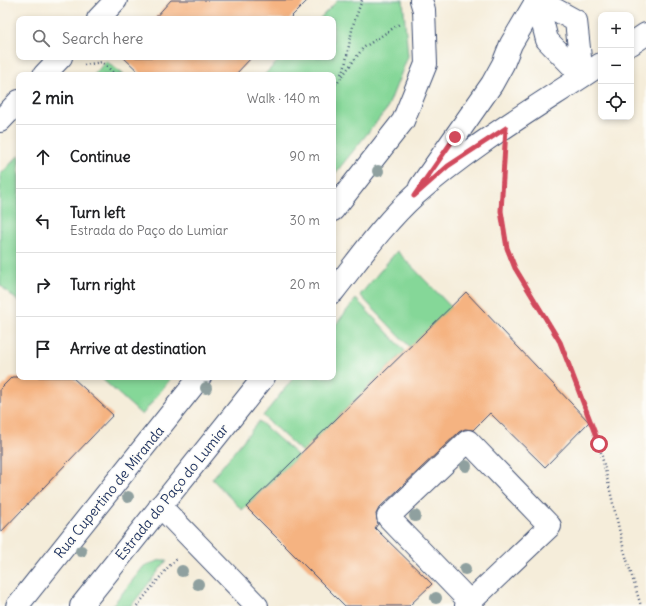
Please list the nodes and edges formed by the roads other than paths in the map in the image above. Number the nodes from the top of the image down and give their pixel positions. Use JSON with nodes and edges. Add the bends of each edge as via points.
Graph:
{"nodes":[{"id":1,"x":116,"y":0,"type":"edge"},
{"id":2,"x":537,"y":0,"type":"edge"},
{"id":3,"x":422,"y":8,"type":"edge"},
{"id":4,"x":101,"y":16,"type":"edge"},
{"id":5,"x":646,"y":34,"type":"edge"},
{"id":6,"x":634,"y":42,"type":"edge"},
{"id":7,"x":58,"y":60,"type":"edge"},
{"id":8,"x":598,"y":66,"type":"edge"},
{"id":9,"x":47,"y":72,"type":"edge"},
{"id":10,"x":582,"y":76,"type":"junction"},
{"id":11,"x":16,"y":104,"type":"edge"},
{"id":12,"x":0,"y":121,"type":"edge"},
{"id":13,"x":414,"y":196,"type":"junction"},
{"id":14,"x":336,"y":206,"type":"edge"},
{"id":15,"x":336,"y":288,"type":"edge"},
{"id":16,"x":198,"y":380,"type":"edge"},
{"id":17,"x":262,"y":380,"type":"edge"},
{"id":18,"x":160,"y":506,"type":"junction"},
{"id":19,"x":468,"y":604,"type":"edge"},
{"id":20,"x":18,"y":606,"type":"edge"},
{"id":21,"x":81,"y":606,"type":"edge"},
{"id":22,"x":257,"y":606,"type":"edge"}],
"edges":[{"from":1,"to":4,"type":"street"},
{"from":2,"to":10,"type":"street","via":[[547,40]]},
{"from":2,"to":10,"type":"street","via":[[576,21]]},
{"from":2,"to":13,"type":"street","via":[[511,44],[492,84]]},
{"from":3,"to":14,"type":"street","via":[[426,64],[403,121]]},
{"from":5,"to":6,"type":"street"},
{"from":7,"to":9,"type":"street"},
{"from":8,"to":10,"type":"street"},
{"from":10,"to":13,"type":"street","via":[[448,166]]},
{"from":11,"to":12,"type":"street"},
{"from":13,"to":15,"type":"street","via":[[390,221]]},
{"from":16,"to":20,"type":"street","name":"Rua Cupertino de Miranda"},
{"from":17,"to":18,"type":"street","name":"Estrada do Paço do Lumiar"},
{"from":18,"to":21,"type":"street","name":"Estrada do Paço do Lumiar"},
{"from":18,"to":22,"type":"street"},
{"from":19,"to":19,"type":"street","via":[[550,526],[468,441],[388,517]]}]}
